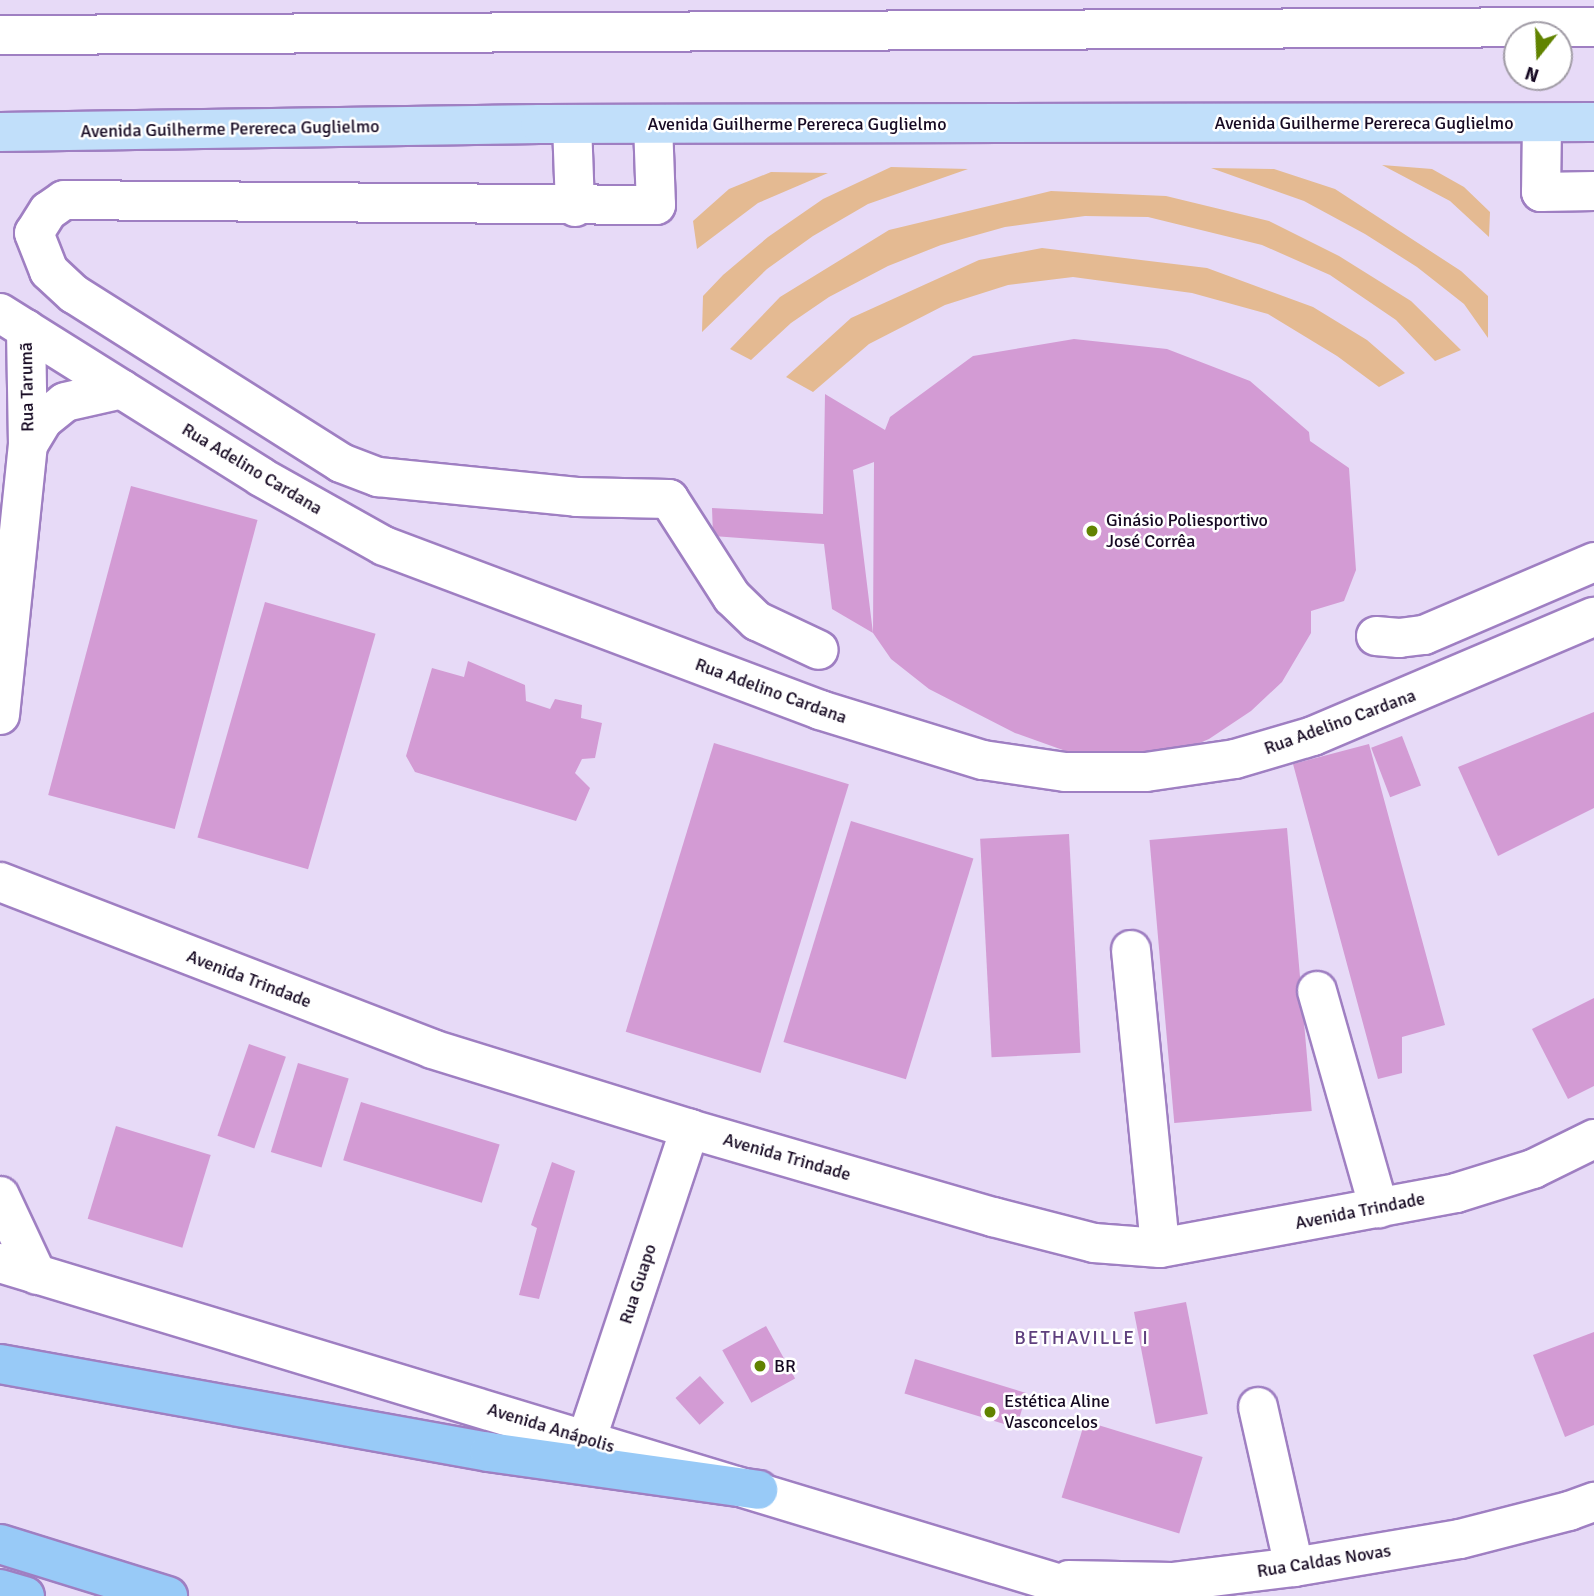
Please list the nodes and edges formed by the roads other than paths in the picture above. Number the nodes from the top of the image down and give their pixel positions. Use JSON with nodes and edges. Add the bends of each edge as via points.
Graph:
{"nodes":[{"id":1,"x":1594,"y":27,"type":"edge"},
{"id":2,"x":0,"y":35,"type":"edge"},
{"id":3,"x":1594,"y":122,"type":"edge"},
{"id":4,"x":1542,"y":123,"type":"junction"},
{"id":5,"x":572,"y":124,"type":"junction"},
{"id":6,"x":653,"y":124,"type":"junction"},
{"id":7,"x":0,"y":132,"type":"edge"},
{"id":8,"x":1594,"y":191,"type":"edge"},
{"id":9,"x":575,"y":207,"type":"junction"},
{"id":10,"x":13,"y":321,"type":"edge"},
{"id":11,"x":122,"y":389,"type":"junction"},
{"id":12,"x":28,"y":445,"type":"junction"},
{"id":13,"x":1594,"y":562,"type":"edge"},
{"id":14,"x":1594,"y":618,"type":"edge"},
{"id":15,"x":1376,"y":636,"type":"dead end"},
{"id":16,"x":819,"y":650,"type":"dead end"},
{"id":17,"x":0,"y":715,"type":"edge"},
{"id":18,"x":0,"y":883,"type":"edge"},
{"id":19,"x":1131,"y":950,"type":"dead end"},
{"id":20,"x":1317,"y":991,"type":"dead end"},
{"id":21,"x":690,"y":1129,"type":"junction"},
{"id":22,"x":1594,"y":1139,"type":"edge"},
{"id":23,"x":0,"y":1196,"type":"edge"},
{"id":24,"x":1379,"y":1208,"type":"junction"},
{"id":25,"x":1160,"y":1248,"type":"junction"},
{"id":26,"x":0,"y":1263,"type":"edge"},
{"id":27,"x":37,"y":1275,"type":"junction"},
{"id":28,"x":0,"y":1364,"type":"edge"},
{"id":29,"x":1258,"y":1407,"type":"dead end"},
{"id":30,"x":587,"y":1438,"type":"junction"},
{"id":31,"x":758,"y":1490,"type":"junction"},
{"id":32,"x":1594,"y":1502,"type":"edge"},
{"id":33,"x":0,"y":1544,"type":"edge"},
{"id":34,"x":1294,"y":1567,"type":"junction"},
{"id":35,"x":1049,"y":1579,"type":"junction"},
{"id":36,"x":0,"y":1589,"type":"edge"},
{"id":37,"x":24,"y":1596,"type":"edge"},
{"id":38,"x":168,"y":1596,"type":"edge"},
{"id":39,"x":1100,"y":1596,"type":"edge"}],
"edges":[{"from":1,"to":2,"type":"street"},
{"from":3,"to":4,"type":"main road","name":"Avenida Guilherme Perereca Guglielmo"},
{"from":4,"to":6,"type":"main road","name":"Avenida Guilherme Perereca Guglielmo"},
{"from":4,"to":8,"type":"street","via":[[1541,192]]},
{"from":5,"to":6,"type":"main road","name":"Avenida Guilherme Perereca Guglielmo"},
{"from":5,"to":7,"type":"main road","name":"Avenida Guilherme Perereca Guglielmo"},
{"from":5,"to":9,"type":"street"},
{"from":6,"to":9,"type":"street","via":[[656,205]]},
{"from":9,"to":16,"type":"street","via":[[64,200],[47,211],[34,233],[49,271],[74,294],[341,463],[377,477],[577,497],[669,499],[732,597],[757,621]]},
{"from":10,"to":11,"type":"street","name":"Rua Adelino Cardana"},
{"from":10,"to":12,"type":"street","name":"Rua Tarumã"},
{"from":11,"to":12,"type":"street","name":"Rua Tarumã","via":[[65,402],[43,420]]},
{"from":11,"to":14,"type":"street","name":"Rua Adelino Cardana","via":[[261,477],[384,546],[820,710],[983,760],[1065,772],[1146,772],[1235,759],[1313,736]]},
{"from":12,"to":17,"type":"street","name":"Rua Tarumã"},
{"from":13,"to":15,"type":"street","via":[[1424,635]]},
{"from":18,"to":21,"type":"street","name":"Avenida Trindade","via":[[432,1049]]},
{"from":19,"to":25,"type":"street"},
{"from":20,"to":24,"type":"street"},
{"from":21,"to":25,"type":"street","name":"Avenida Trindade","via":[[1018,1224],[1094,1243]]},
{"from":21,"to":30,"type":"street","name":"Rua Guapo"},
{"from":22,"to":24,"type":"street","name":"Avenida Trindade","via":[[1532,1169],[1456,1193]]},
{"from":23,"to":27,"type":"street"},
{"from":24,"to":25,"type":"street","name":"Avenida Trindade"},
{"from":26,"to":27,"type":"street","name":"Avenida Anápolis"},
{"from":27,"to":30,"type":"street","name":"Avenida Anápolis"},
{"from":28,"to":31,"type":"highway","via":[[489,1452]]},
{"from":29,"to":34,"type":"street"},
{"from":30,"to":31,"type":"street","name":"Avenida Anápolis"},
{"from":31,"to":35,"type":"street","name":"Avenida Anápolis"},
{"from":32,"to":34,"type":"street","name":"Rua Caldas Novas","via":[[1460,1539]]},
{"from":33,"to":38,"type":"highway"},
{"from":34,"to":35,"type":"street","name":"Rua Caldas Novas","via":[[1172,1582]]},
{"from":35,"to":39,"type":"street","name":"Avenida Anápolis"},
{"from":36,"to":37,"type":"highway"}]}
